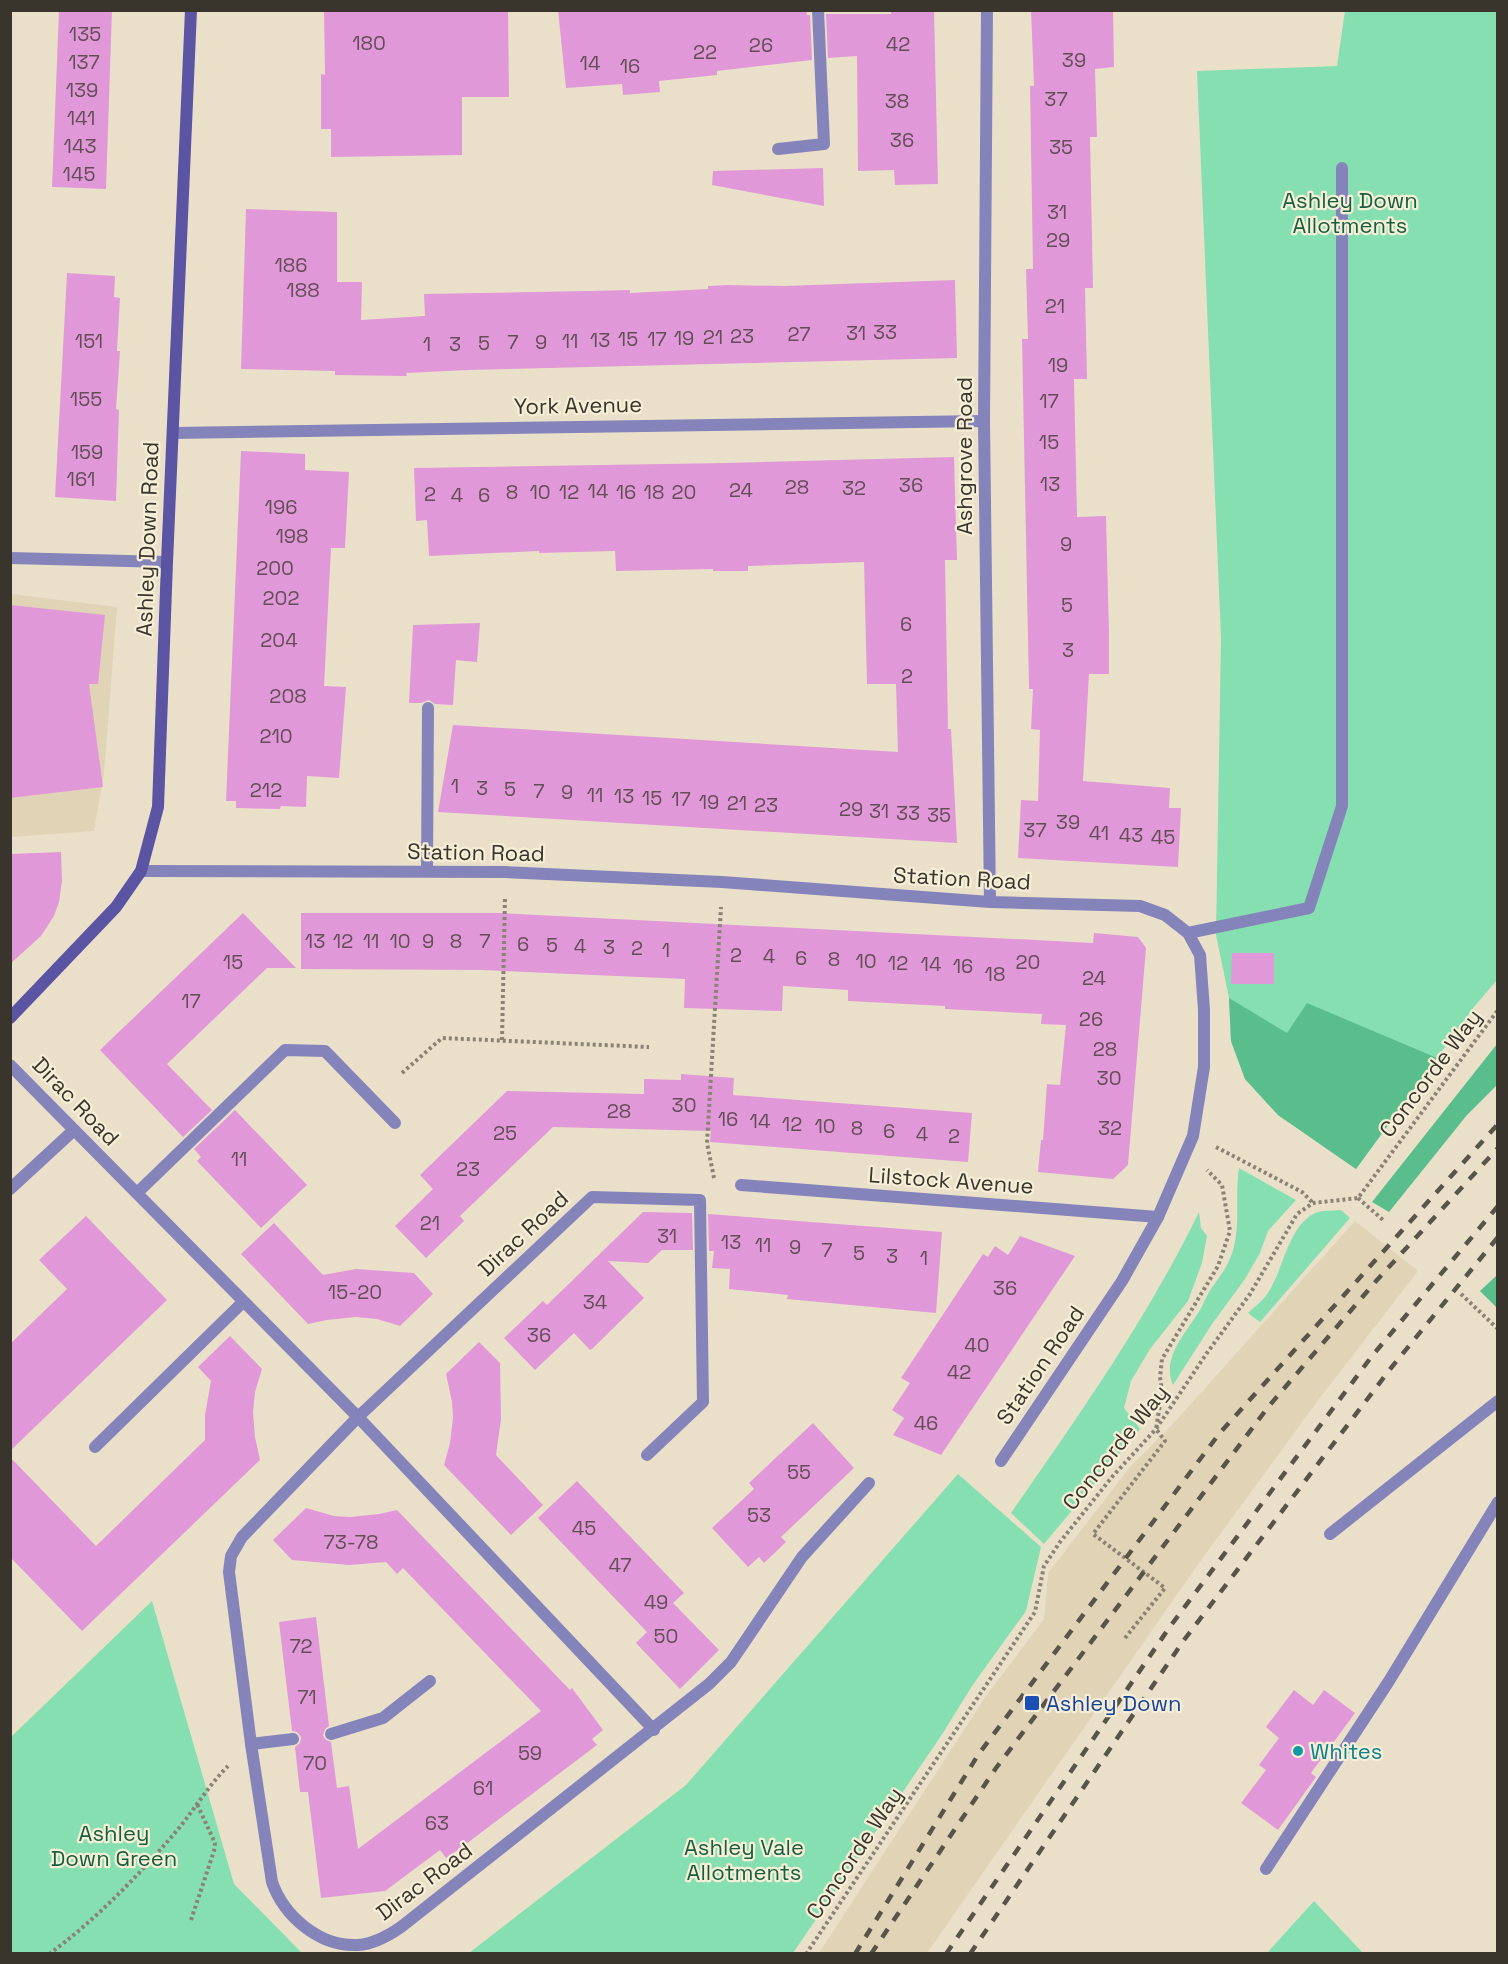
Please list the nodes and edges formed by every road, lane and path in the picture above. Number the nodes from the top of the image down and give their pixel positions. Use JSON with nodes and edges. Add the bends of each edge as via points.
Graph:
{"nodes":[{"id":1,"x":191,"y":10,"type":"edge"},
{"id":2,"x":818,"y":10,"type":"edge"},
{"id":3,"x":987,"y":10,"type":"edge"},
{"id":4,"x":778,"y":149,"type":"dead end"},
{"id":5,"x":1342,"y":168,"type":"dead end"},
{"id":6,"x":984,"y":422,"type":"junction"},
{"id":7,"x":173,"y":433,"type":"junction"},
{"id":8,"x":10,"y":558,"type":"edge"},
{"id":9,"x":167,"y":562,"type":"junction"},
{"id":10,"x":428,"y":708,"type":"dead end"},
{"id":11,"x":141,"y":871,"type":"junction"},
{"id":12,"x":427,"y":871,"type":"junction"},
{"id":13,"x":505,"y":872,"type":"junction"},
{"id":14,"x":722,"y":882,"type":"junction"},
{"id":15,"x":990,"y":902,"type":"junction"},
{"id":16,"x":1188,"y":933,"type":"junction"},
{"id":17,"x":1497,"y":1010,"type":"edge"},
{"id":18,"x":10,"y":1018,"type":"edge"},
{"id":19,"x":502,"y":1040,"type":"junction"},
{"id":20,"x":649,"y":1047,"type":"dead end"},
{"id":21,"x":10,"y":1065,"type":"edge"},
{"id":22,"x":402,"y":1073,"type":"dead end"},
{"id":23,"x":395,"y":1123,"type":"dead end"},
{"id":24,"x":74,"y":1130,"type":"junction"},
{"id":25,"x":1193,"y":1136,"type":"junction"},
{"id":26,"x":1188,"y":1149,"type":"junction"},
{"id":27,"x":741,"y":1185,"type":"dead end"},
{"id":28,"x":716,"y":1187,"type":"dead end"},
{"id":29,"x":10,"y":1189,"type":"edge"},
{"id":30,"x":137,"y":1193,"type":"junction"},
{"id":31,"x":1358,"y":1198,"type":"junction"},
{"id":32,"x":1313,"y":1203,"type":"junction"},
{"id":33,"x":1158,"y":1217,"type":"junction"},
{"id":34,"x":1383,"y":1220,"type":"dead end"},
{"id":35,"x":1461,"y":1294,"type":"dead end"},
{"id":36,"x":243,"y":1302,"type":"junction"},
{"id":37,"x":1497,"y":1329,"type":"edge"},
{"id":38,"x":1497,"y":1401,"type":"edge"},
{"id":39,"x":358,"y":1417,"type":"junction"},
{"id":40,"x":1156,"y":1429,"type":"junction"},
{"id":41,"x":95,"y":1447,"type":"dead end"},
{"id":42,"x":647,"y":1455,"type":"dead end"},
{"id":43,"x":1001,"y":1461,"type":"dead end"},
{"id":44,"x":869,"y":1483,"type":"dead end"},
{"id":45,"x":1497,"y":1502,"type":"edge"},
{"id":46,"x":1330,"y":1534,"type":"dead end"},
{"id":47,"x":1125,"y":1638,"type":"dead end"},
{"id":48,"x":430,"y":1681,"type":"dead end"},
{"id":49,"x":654,"y":1730,"type":"junction"},
{"id":50,"x":331,"y":1734,"type":"dead end"},
{"id":51,"x":294,"y":1739,"type":"dead end"},
{"id":52,"x":251,"y":1744,"type":"junction"},
{"id":53,"x":197,"y":1804,"type":"junction"},
{"id":54,"x":1266,"y":1869,"type":"dead end"},
{"id":55,"x":191,"y":1920,"type":"dead end"},
{"id":56,"x":49,"y":1953,"type":"edge"},
{"id":57,"x":806,"y":1953,"type":"edge"}],
"edges":[{"from":1,"to":7,"type":"main road","name":"Ashley Down Road"},
{"from":2,"to":4,"type":"street","via":[[824,144]]},
{"from":3,"to":6,"type":"street","name":"Ashgrove Road"},
{"from":5,"to":16,"type":"street","via":[[1342,806],[1309,908]]},
{"from":6,"to":7,"type":"street","name":"York Avenue"},
{"from":6,"to":15,"type":"street","name":"Ashgrove Road"},
{"from":7,"to":9,"type":"main road","name":"Ashley Down Road"},
{"from":8,"to":9,"type":"street"},
{"from":9,"to":11,"type":"main road","name":"Ashley Down Road","via":[[158,807]]},
{"from":10,"to":12,"type":"street"},
{"from":11,"to":12,"type":"street","name":"Station Road"},
{"from":11,"to":18,"type":"main road","name":"Ashley Down Road","via":[[116,907]]},
{"from":12,"to":13,"type":"street","name":"Station Road"},
{"from":13,"to":14,"type":"street","name":"Station Road"},
{"from":13,"to":19,"type":"path"},
{"from":14,"to":15,"type":"street","name":"Station Road"},
{"from":14,"to":28,"type":"path","via":[[706,1143]]},
{"from":15,"to":16,"type":"street","name":"Station Road","via":[[1140,906],[1165,915]]},
{"from":16,"to":25,"type":"street","name":"Station Road","via":[[1200,955],[1204,1010],[1204,1067]]},
{"from":17,"to":31,"type":"path","name":"Concorde Way"},
{"from":19,"to":20,"type":"path"},
{"from":19,"to":22,"type":"path","via":[[442,1038]]},
{"from":21,"to":24,"type":"street","name":"Dirac Road"},
{"from":23,"to":30,"type":"street","via":[[325,1051],[285,1050]]},
{"from":24,"to":29,"type":"street"},
{"from":24,"to":30,"type":"street","name":"Dirac Road"},
{"from":25,"to":26,"type":"street","name":"Station Road"},
{"from":25,"to":32,"type":"path","via":[[1302,1192]]},
{"from":26,"to":33,"type":"street","name":"Station Road"},
{"from":26,"to":40,"type":"path","via":[[1222,1185],[1230,1232],[1218,1266],[1162,1359]]},
{"from":27,"to":33,"type":"street","name":"Lilstock Avenue"},
{"from":30,"to":36,"type":"street","name":"Dirac Road"},
{"from":31,"to":32,"type":"path"},
{"from":31,"to":34,"type":"path"},
{"from":32,"to":40,"type":"path","name":"Concorde Way","via":[[1297,1214],[1250,1293]]},
{"from":33,"to":43,"type":"street","name":"Station Road","via":[[1122,1281]]},
{"from":35,"to":37,"type":"path"},
{"from":36,"to":39,"type":"street","name":"Dirac Road"},
{"from":36,"to":41,"type":"street"},
{"from":38,"to":46,"type":"street"},
{"from":39,"to":42,"type":"street","name":"Dirac Road","via":[[592,1197],[700,1200],[703,1402]]},
{"from":39,"to":49,"type":"street","name":"Dirac Road"},
{"from":39,"to":52,"type":"street","name":"Dirac Road","via":[[250,1527],[231,1556],[229,1572]]},
{"from":40,"to":47,"type":"path","via":[[1165,1441],[1093,1534],[1165,1588]]},
{"from":40,"to":57,"type":"path","name":"Concorde Way","via":[[1060,1542],[1044,1566],[1035,1612]]},
{"from":44,"to":49,"type":"street","name":"Dirac Road","via":[[802,1557],[731,1662]]},
{"from":45,"to":54,"type":"street","via":[[1389,1681]]},
{"from":48,"to":50,"type":"street","via":[[383,1718]]},
{"from":49,"to":52,"type":"street","name":"Dirac Road","via":[[401,1927],[373,1942],[358,1945],[340,1944],[320,1936],[289,1912],[278,1897],[272,1882]]},
{"from":51,"to":52,"type":"street"},
{"from":52,"to":53,"type":"path","via":[[215,1779]]},
{"from":53,"to":55,"type":"path","via":[[215,1843]]},
{"from":53,"to":56,"type":"path","via":[[162,1848],[90,1920]]}]}
